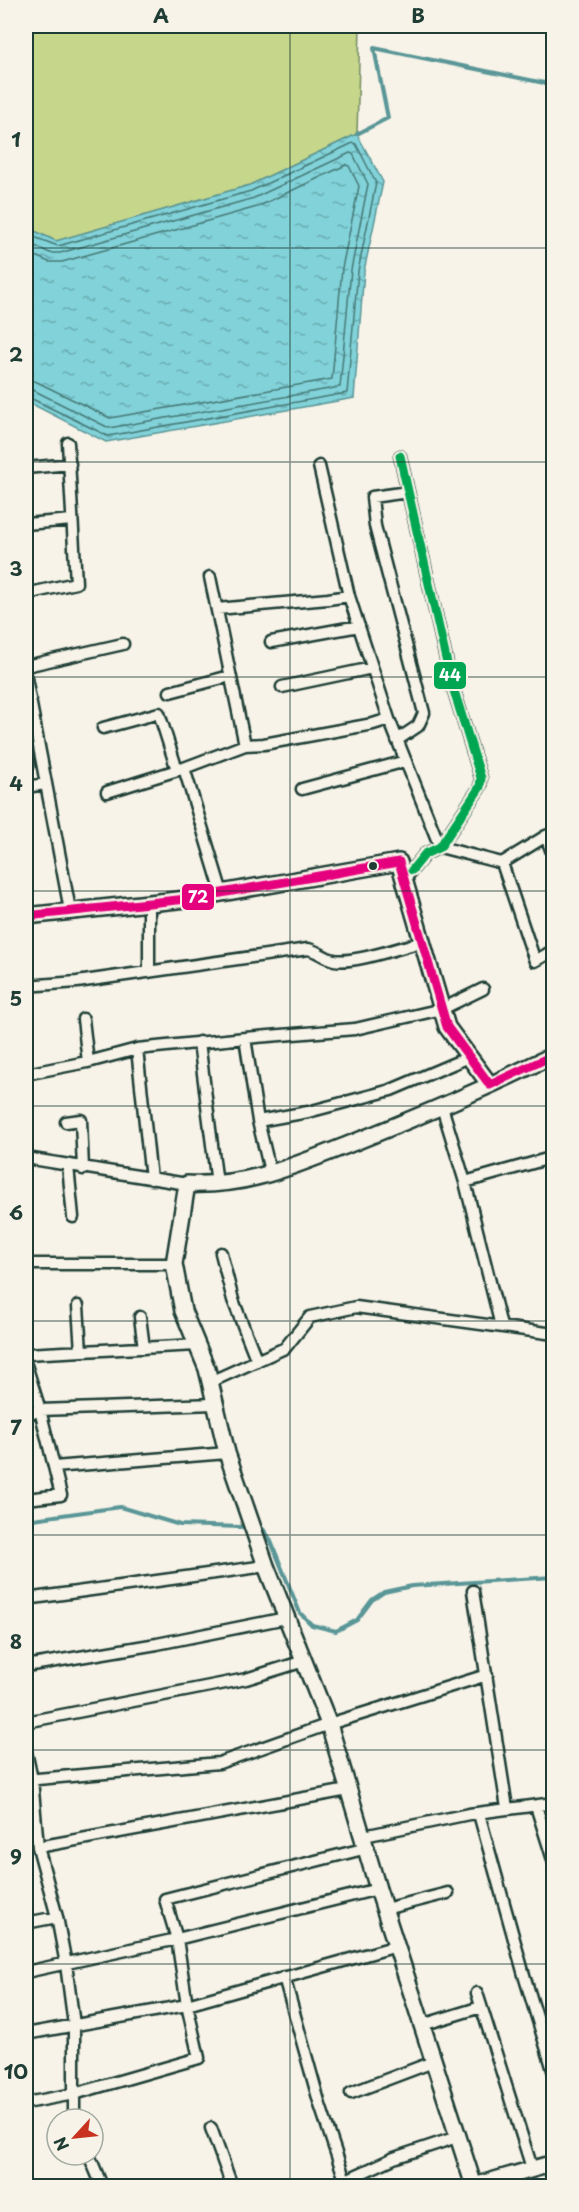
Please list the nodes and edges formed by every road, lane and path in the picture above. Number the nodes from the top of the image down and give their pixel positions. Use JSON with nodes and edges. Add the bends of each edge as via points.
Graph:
{"nodes":[{"id":1,"x":69,"y":443,"type":"dead end"},
{"id":2,"x":400,"y":456,"type":"dead end"},
{"id":3,"x":70,"y":464,"type":"junction"},
{"id":4,"x":319,"y":466,"type":"dead end"},
{"id":5,"x":26,"y":468,"type":"edge"},
{"id":6,"x":408,"y":492,"type":"junction"},
{"id":7,"x":72,"y":520,"type":"junction"},
{"id":8,"x":26,"y":524,"type":"edge"},
{"id":9,"x":210,"y":577,"type":"dead end"},
{"id":10,"x":26,"y":594,"type":"edge"},
{"id":11,"x":349,"y":596,"type":"junction"},
{"id":12,"x":217,"y":609,"type":"junction"},
{"id":13,"x":359,"y":626,"type":"junction"},
{"id":14,"x":271,"y":642,"type":"dead end"},
{"id":15,"x":123,"y":644,"type":"dead end"},
{"id":16,"x":26,"y":666,"type":"edge"},
{"id":17,"x":372,"y":668,"type":"junction"},
{"id":18,"x":230,"y":676,"type":"junction"},
{"id":19,"x":26,"y":678,"type":"edge"},
{"id":20,"x":282,"y":687,"type":"dead end"},
{"id":21,"x":171,"y":692,"type":"dead end"},
{"id":22,"x":389,"y":719,"type":"junction"},
{"id":23,"x":103,"y":728,"type":"dead end"},
{"id":24,"x":398,"y":740,"type":"junction"},
{"id":25,"x":245,"y":745,"type":"junction"},
{"id":26,"x":406,"y":761,"type":"junction"},
{"id":27,"x":181,"y":769,"type":"junction"},
{"id":28,"x":45,"y":784,"type":"junction"},
{"id":29,"x":26,"y":787,"type":"edge"},
{"id":30,"x":302,"y":789,"type":"dead end"},
{"id":31,"x":107,"y":792,"type":"dead end"},
{"id":32,"x":550,"y":834,"type":"edge"},
{"id":33,"x":440,"y":847,"type":"junction"},
{"id":34,"x":554,"y":858,"type":"edge"},
{"id":35,"x":502,"y":863,"type":"junction"},
{"id":36,"x":404,"y":880,"type":"junction"},
{"id":37,"x":222,"y":893,"type":"junction"},
{"id":38,"x":149,"y":903,"type":"junction"},
{"id":39,"x":70,"y":910,"type":"junction"},
{"id":40,"x":26,"y":916,"type":"edge"},
{"id":41,"x":422,"y":942,"type":"junction"},
{"id":42,"x":554,"y":950,"type":"edge"},
{"id":43,"x":149,"y":972,"type":"junction"},
{"id":44,"x":26,"y":986,"type":"edge"},
{"id":45,"x":483,"y":989,"type":"dead end"},
{"id":46,"x":442,"y":1009,"type":"junction"},
{"id":47,"x":83,"y":1018,"type":"dead end"},
{"id":48,"x":245,"y":1038,"type":"junction"},
{"id":49,"x":199,"y":1042,"type":"junction"},
{"id":50,"x":137,"y":1049,"type":"junction"},
{"id":51,"x":554,"y":1055,"type":"edge"},
{"id":52,"x":470,"y":1057,"type":"junction"},
{"id":53,"x":88,"y":1062,"type":"junction"},
{"id":54,"x":26,"y":1074,"type":"edge"},
{"id":55,"x":490,"y":1085,"type":"junction"},
{"id":56,"x":442,"y":1107,"type":"junction"},
{"id":57,"x":258,"y":1121,"type":"junction"},
{"id":58,"x":66,"y":1122,"type":"dead end"},
{"id":59,"x":554,"y":1157,"type":"edge"},
{"id":60,"x":26,"y":1158,"type":"edge"},
{"id":61,"x":68,"y":1166,"type":"junction"},
{"id":62,"x":83,"y":1169,"type":"junction"},
{"id":63,"x":271,"y":1175,"type":"junction"},
{"id":64,"x":151,"y":1179,"type":"junction"},
{"id":65,"x":465,"y":1182,"type":"junction"},
{"id":66,"x":187,"y":1184,"type":"junction"},
{"id":67,"x":217,"y":1184,"type":"junction"},
{"id":68,"x":73,"y":1217,"type":"dead end"},
{"id":69,"x":221,"y":1253,"type":"dead end"},
{"id":70,"x":26,"y":1264,"type":"edge"},
{"id":71,"x":174,"y":1264,"type":"junction"},
{"id":72,"x":78,"y":1306,"type":"dead end"},
{"id":73,"x":140,"y":1317,"type":"dead end"},
{"id":74,"x":501,"y":1326,"type":"junction"},
{"id":75,"x":554,"y":1334,"type":"edge"},
{"id":76,"x":197,"y":1345,"type":"junction"},
{"id":77,"x":144,"y":1348,"type":"junction"},
{"id":78,"x":81,"y":1351,"type":"junction"},
{"id":79,"x":26,"y":1354,"type":"edge"},
{"id":80,"x":257,"y":1361,"type":"junction"},
{"id":81,"x":26,"y":1365,"type":"edge"},
{"id":82,"x":210,"y":1382,"type":"junction"},
{"id":83,"x":215,"y":1404,"type":"junction"},
{"id":84,"x":40,"y":1410,"type":"junction"},
{"id":85,"x":26,"y":1414,"type":"edge"},
{"id":86,"x":227,"y":1453,"type":"junction"},
{"id":87,"x":54,"y":1467,"type":"junction"},
{"id":88,"x":26,"y":1499,"type":"edge"},
{"id":89,"x":266,"y":1566,"type":"junction"},
{"id":90,"x":473,"y":1591,"type":"dead end"},
{"id":91,"x":26,"y":1599,"type":"edge"},
{"id":92,"x":286,"y":1618,"type":"junction"},
{"id":93,"x":304,"y":1661,"type":"junction"},
{"id":94,"x":26,"y":1666,"type":"edge"},
{"id":95,"x":487,"y":1675,"type":"junction"},
{"id":96,"x":26,"y":1722,"type":"edge"},
{"id":97,"x":329,"y":1724,"type":"junction"},
{"id":98,"x":26,"y":1752,"type":"edge"},
{"id":99,"x":28,"y":1779,"type":"edge"},
{"id":100,"x":348,"y":1790,"type":"junction"},
{"id":101,"x":554,"y":1803,"type":"edge"},
{"id":102,"x":536,"y":1806,"type":"junction"},
{"id":103,"x":507,"y":1808,"type":"junction"},
{"id":104,"x":479,"y":1814,"type":"junction"},
{"id":105,"x":365,"y":1842,"type":"junction"},
{"id":106,"x":38,"y":1847,"type":"junction"},
{"id":107,"x":554,"y":1863,"type":"edge"},
{"id":108,"x":378,"y":1889,"type":"junction"},
{"id":109,"x":448,"y":1893,"type":"dead end"},
{"id":110,"x":385,"y":1909,"type":"junction"},
{"id":111,"x":57,"y":1917,"type":"junction"},
{"id":112,"x":26,"y":1923,"type":"edge"},
{"id":113,"x":177,"y":1940,"type":"junction"},
{"id":114,"x":397,"y":1946,"type":"junction"},
{"id":115,"x":66,"y":1964,"type":"junction"},
{"id":116,"x":26,"y":1972,"type":"edge"},
{"id":117,"x":284,"y":1977,"type":"junction"},
{"id":118,"x":477,"y":1993,"type":"dead end"},
{"id":119,"x":187,"y":2005,"type":"junction"},
{"id":120,"x":482,"y":2007,"type":"junction"},
{"id":121,"x":74,"y":2025,"type":"junction"},
{"id":122,"x":422,"y":2025,"type":"junction"},
{"id":123,"x":26,"y":2034,"type":"edge"},
{"id":124,"x":433,"y":2062,"type":"junction"},
{"id":125,"x":554,"y":2073,"type":"edge"},
{"id":126,"x":351,"y":2093,"type":"dead end"},
{"id":127,"x":74,"y":2094,"type":"junction"},
{"id":128,"x":26,"y":2103,"type":"edge"},
{"id":129,"x":74,"y":2107,"type":"edge"},
{"id":130,"x":211,"y":2128,"type":"dead end"},
{"id":131,"x":457,"y":2137,"type":"junction"},
{"id":132,"x":554,"y":2163,"type":"edge"},
{"id":133,"x":94,"y":2167,"type":"edge"},
{"id":134,"x":532,"y":2168,"type":"junction"},
{"id":135,"x":347,"y":2184,"type":"edge"},
{"id":136,"x":102,"y":2187,"type":"edge"},
{"id":137,"x":232,"y":2187,"type":"edge"}],
"edges":[{"from":1,"to":3,"type":"street"},
{"from":2,"to":6,"type":"street"},
{"from":3,"to":5,"type":"street"},
{"from":3,"to":7,"type":"street"},
{"from":4,"to":11,"type":"street"},
{"from":6,"to":24,"type":"street","via":[[372,497],[375,526],[424,713],[418,726]]},
{"from":6,"to":33,"type":"street","via":[[451,681],[481,778],[480,787]]},
{"from":7,"to":8,"type":"street"},
{"from":7,"to":10,"type":"street","via":[[76,583]]},
{"from":9,"to":12,"type":"street"},
{"from":11,"to":12,"type":"street"},
{"from":11,"to":13,"type":"street"},
{"from":12,"to":18,"type":"street"},
{"from":13,"to":14,"type":"street"},
{"from":13,"to":17,"type":"street"},
{"from":15,"to":16,"type":"street"},
{"from":17,"to":20,"type":"street"},
{"from":17,"to":22,"type":"street"},
{"from":18,"to":21,"type":"street"},
{"from":18,"to":25,"type":"street"},
{"from":19,"to":28,"type":"street"},
{"from":22,"to":24,"type":"street"},
{"from":22,"to":25,"type":"street"},
{"from":23,"to":27,"type":"street","via":[[159,713]]},
{"from":24,"to":26,"type":"street"},
{"from":25,"to":27,"type":"street"},
{"from":26,"to":30,"type":"street"},
{"from":26,"to":33,"type":"street"},
{"from":27,"to":31,"type":"street"},
{"from":27,"to":37,"type":"street"},
{"from":28,"to":29,"type":"street"},
{"from":28,"to":39,"type":"street"},
{"from":32,"to":34,"type":"street"},
{"from":32,"to":35,"type":"street"},
{"from":33,"to":35,"type":"street"},
{"from":33,"to":36,"type":"street","via":[[425,854]]},
{"from":35,"to":42,"type":"street","via":[[535,961]]},
{"from":36,"to":37,"type":"street","via":[[399,862]]},
{"from":36,"to":41,"type":"street"},
{"from":37,"to":38,"type":"street"},
{"from":38,"to":39,"type":"street"},
{"from":38,"to":43,"type":"street"},
{"from":39,"to":40,"type":"street"},
{"from":41,"to":43,"type":"street","via":[[345,961],[332,960],[308,949]]},
{"from":41,"to":46,"type":"street"},
{"from":43,"to":44,"type":"street"},
{"from":45,"to":46,"type":"street"},
{"from":46,"to":48,"type":"street","via":[[355,1029]]},
{"from":46,"to":52,"type":"street","via":[[447,1027]]},
{"from":47,"to":53,"type":"street"},
{"from":48,"to":49,"type":"street"},
{"from":48,"to":57,"type":"street"},
{"from":49,"to":50,"type":"street"},
{"from":49,"to":67,"type":"street"},
{"from":50,"to":53,"type":"street"},
{"from":50,"to":64,"type":"street"},
{"from":51,"to":55,"type":"street"},
{"from":52,"to":55,"type":"street"},
{"from":52,"to":57,"type":"street","via":[[391,1090]]},
{"from":53,"to":54,"type":"street"},
{"from":55,"to":56,"type":"street"},
{"from":56,"to":63,"type":"street"},
{"from":56,"to":65,"type":"street"},
{"from":57,"to":63,"type":"street"},
{"from":58,"to":62,"type":"street","via":[[81,1120]]},
{"from":59,"to":65,"type":"street"},
{"from":60,"to":61,"type":"street"},
{"from":61,"to":62,"type":"street"},
{"from":61,"to":68,"type":"street"},
{"from":62,"to":64,"type":"street"},
{"from":63,"to":67,"type":"street"},
{"from":64,"to":66,"type":"street"},
{"from":65,"to":74,"type":"street"},
{"from":66,"to":67,"type":"street"},
{"from":66,"to":71,"type":"street"},
{"from":69,"to":80,"type":"street","via":[[233,1300]]},
{"from":70,"to":71,"type":"street"},
{"from":71,"to":76,"type":"street","via":[[183,1311]]},
{"from":72,"to":78,"type":"street"},
{"from":73,"to":77,"type":"street"},
{"from":74,"to":75,"type":"street"},
{"from":74,"to":80,"type":"street","via":[[356,1306],[310,1317],[285,1348]]},
{"from":76,"to":77,"type":"street"},
{"from":76,"to":82,"type":"street"},
{"from":77,"to":78,"type":"street"},
{"from":78,"to":79,"type":"street"},
{"from":80,"to":82,"type":"street"},
{"from":81,"to":84,"type":"street"},
{"from":82,"to":83,"type":"street"},
{"from":83,"to":84,"type":"street"},
{"from":83,"to":86,"type":"street"},
{"from":84,"to":85,"type":"street"},
{"from":84,"to":87,"type":"street"},
{"from":86,"to":87,"type":"street"},
{"from":86,"to":89,"type":"street"},
{"from":87,"to":88,"type":"street","via":[[61,1495]]},
{"from":89,"to":91,"type":"street"},
{"from":89,"to":92,"type":"street"},
{"from":90,"to":95,"type":"street"},
{"from":92,"to":93,"type":"street"},
{"from":92,"to":94,"type":"street"},
{"from":93,"to":96,"type":"street","via":[[246,1679]]},
{"from":93,"to":97,"type":"street"},
{"from":95,"to":97,"type":"street"},
{"from":95,"to":103,"type":"street"},
{"from":97,"to":99,"type":"street","via":[[219,1763]]},
{"from":97,"to":100,"type":"street"},
{"from":98,"to":99,"type":"street"},
{"from":99,"to":106,"type":"street"},
{"from":100,"to":105,"type":"street"},
{"from":100,"to":106,"type":"street"},
{"from":101,"to":102,"type":"street"},
{"from":102,"to":103,"type":"street"},
{"from":102,"to":107,"type":"street"},
{"from":103,"to":104,"type":"street"},
{"from":104,"to":105,"type":"street"},
{"from":104,"to":125,"type":"street"},
{"from":105,"to":108,"type":"street"},
{"from":105,"to":113,"type":"street","via":[[165,1899]]},
{"from":106,"to":111,"type":"street"},
{"from":108,"to":110,"type":"street"},
{"from":108,"to":113,"type":"street"},
{"from":109,"to":110,"type":"street"},
{"from":110,"to":114,"type":"street"},
{"from":111,"to":112,"type":"street"},
{"from":111,"to":115,"type":"street"},
{"from":113,"to":115,"type":"street"},
{"from":113,"to":119,"type":"street"},
{"from":114,"to":117,"type":"street"},
{"from":114,"to":122,"type":"street"},
{"from":115,"to":116,"type":"street"},
{"from":115,"to":121,"type":"street"},
{"from":117,"to":119,"type":"street"},
{"from":117,"to":135,"type":"street"},
{"from":118,"to":120,"type":"street"},
{"from":119,"to":121,"type":"street"},
{"from":119,"to":127,"type":"street","via":[[199,2058]]},
{"from":120,"to":122,"type":"street"},
{"from":120,"to":134,"type":"street"},
{"from":121,"to":123,"type":"street"},
{"from":121,"to":127,"type":"street"},
{"from":122,"to":124,"type":"street"},
{"from":124,"to":126,"type":"street"},
{"from":124,"to":131,"type":"street"},
{"from":127,"to":128,"type":"street"},
{"from":127,"to":129,"type":"street"},
{"from":130,"to":137,"type":"street"},
{"from":131,"to":134,"type":"street","via":[[474,2187]]},
{"from":131,"to":135,"type":"street","via":[[394,2158]]},
{"from":132,"to":134,"type":"street"},
{"from":133,"to":136,"type":"street"}]}
